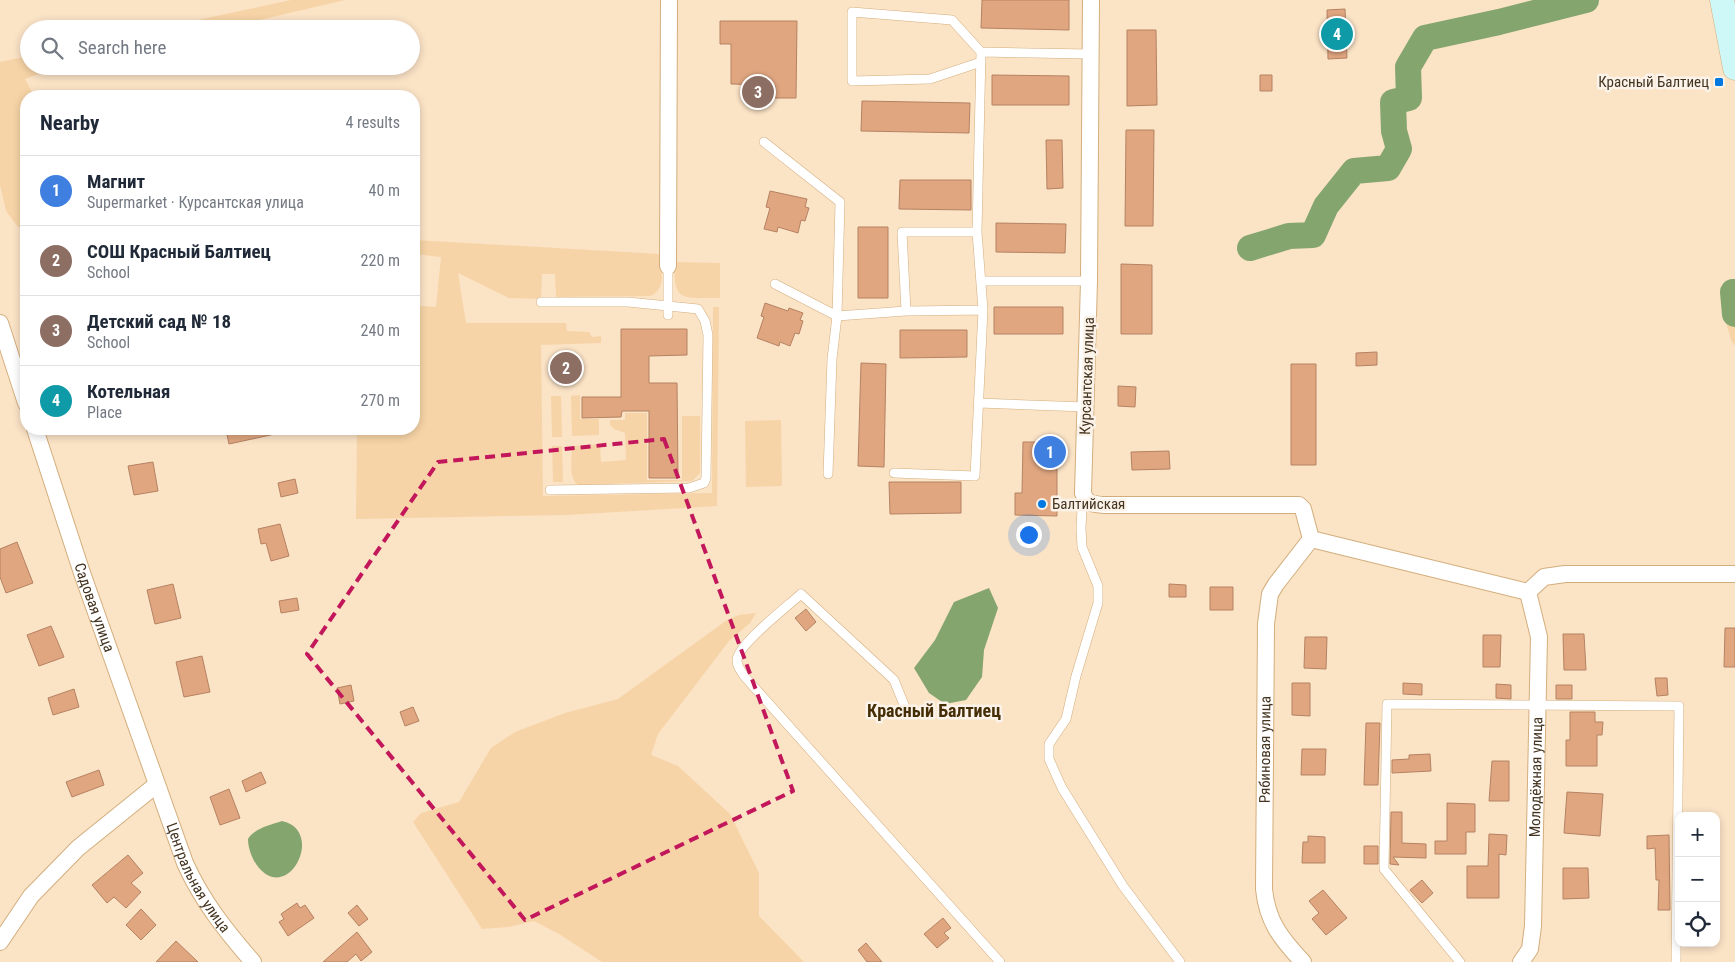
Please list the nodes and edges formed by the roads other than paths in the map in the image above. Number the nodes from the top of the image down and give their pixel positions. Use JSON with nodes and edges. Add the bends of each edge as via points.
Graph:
{"nodes":[{"id":1,"x":668,"y":0,"type":"edge"},
{"id":2,"x":1091,"y":0,"type":"edge"},
{"id":3,"x":1722,"y":0,"type":"edge"},
{"id":4,"x":1090,"y":54,"type":"junction"},
{"id":5,"x":981,"y":57,"type":"junction"},
{"id":6,"x":1735,"y":68,"type":"edge"},
{"id":7,"x":764,"y":142,"type":"dead end"},
{"id":8,"x":977,"y":232,"type":"junction"},
{"id":9,"x":668,"y":266,"type":"joint"},
{"id":10,"x":981,"y":281,"type":"junction"},
{"id":11,"x":1090,"y":281,"type":"junction"},
{"id":12,"x":775,"y":284,"type":"dead end"},
{"id":13,"x":541,"y":302,"type":"dead end"},
{"id":14,"x":668,"y":310,"type":"junction"},
{"id":15,"x":983,"y":310,"type":"junction"},
{"id":16,"x":906,"y":312,"type":"junction"},
{"id":17,"x":837,"y":316,"type":"junction"},
{"id":18,"x":0,"y":323,"type":"edge"},
{"id":19,"x":20,"y":385,"type":"edge"},
{"id":20,"x":979,"y":403,"type":"junction"},
{"id":21,"x":1086,"y":408,"type":"junction"},
{"id":22,"x":37,"y":435,"type":"edge"},
{"id":23,"x":894,"y":473,"type":"dead end"},
{"id":24,"x":828,"y":474,"type":"dead end"},
{"id":25,"x":550,"y":490,"type":"dead end"},
{"id":26,"x":1088,"y":502,"type":"junction"},
{"id":27,"x":1311,"y":539,"type":"junction"},
{"id":28,"x":1735,"y":574,"type":"edge"},
{"id":29,"x":1528,"y":592,"type":"junction"},
{"id":30,"x":1538,"y":706,"type":"junction"},
{"id":31,"x":907,"y":712,"type":"dead end"},
{"id":32,"x":156,"y":784,"type":"junction"},
{"id":33,"x":0,"y":942,"type":"edge"},
{"id":34,"x":254,"y":962,"type":"edge"},
{"id":35,"x":1000,"y":962,"type":"edge"},
{"id":36,"x":1180,"y":962,"type":"edge"},
{"id":37,"x":1303,"y":962,"type":"edge"},
{"id":38,"x":1460,"y":962,"type":"edge"},
{"id":39,"x":1521,"y":962,"type":"edge"},
{"id":40,"x":1676,"y":962,"type":"edge"}],
"edges":[{"from":1,"to":9,"type":"street"},
{"from":2,"to":4,"type":"street","name":"Курсантская улица"},
{"from":3,"to":6,"type":"main road"},
{"from":4,"to":5,"type":"lane"},
{"from":4,"to":11,"type":"street","name":"Курсантская улица"},
{"from":5,"to":5,"type":"lane","via":[[952,20],[852,12],[852,81],[930,80]]},
{"from":5,"to":8,"type":"lane"},
{"from":7,"to":17,"type":"lane","via":[[840,202]]},
{"from":8,"to":10,"type":"lane"},
{"from":8,"to":16,"type":"lane","via":[[902,232]]},
{"from":9,"to":14,"type":"lane"},
{"from":10,"to":11,"type":"lane"},
{"from":10,"to":15,"type":"lane"},
{"from":11,"to":21,"type":"street","name":"Курсантская улица"},
{"from":12,"to":17,"type":"lane"},
{"from":13,"to":14,"type":"lane","via":[[628,302]]},
{"from":14,"to":25,"type":"lane","via":[[698,309],[708,335],[704,483],[689,488]]},
{"from":15,"to":16,"type":"lane"},
{"from":15,"to":20,"type":"lane"},
{"from":16,"to":17,"type":"lane"},
{"from":17,"to":24,"type":"lane","via":[[832,359]]},
{"from":18,"to":19,"type":"street"},
{"from":20,"to":21,"type":"lane"},
{"from":20,"to":23,"type":"lane","via":[[975,476]]},
{"from":21,"to":26,"type":"street","name":"Курсантская улица","via":[[1083,493]]},
{"from":22,"to":32,"type":"street","name":"Садовая улица"},
{"from":26,"to":27,"type":"street","via":[[1104,505],[1299,504]]},
{"from":26,"to":36,"type":"lane","via":[[1082,509],[1082,547],[1098,586],[1098,603],[1066,719],[1049,744],[1048,759],[1062,788],[1123,886]]},
{"from":27,"to":29,"type":"street"},
{"from":27,"to":37,"type":"street","name":"Рябиновая улица","via":[[1270,594],[1266,624],[1265,895],[1267,910],[1280,936]]},
{"from":28,"to":29,"type":"street","via":[[1564,574],[1544,577]]},
{"from":29,"to":30,"type":"street","name":"Молодёжная улица","via":[[1539,637]]},
{"from":30,"to":38,"type":"lane","via":[[1387,704],[1384,869]]},
{"from":30,"to":39,"type":"street","name":"Молодёжная улица","via":[[1533,926],[1530,950]]},
{"from":30,"to":40,"type":"lane","via":[[1679,706]]},
{"from":31,"to":35,"type":"lane","via":[[894,680],[801,594],[745,644],[737,658],[738,667],[745,677]]},
{"from":32,"to":33,"type":"street","via":[[78,848],[31,896]]},
{"from":32,"to":34,"type":"street","name":"Центральная улица","via":[[196,887],[221,924]]}]}
